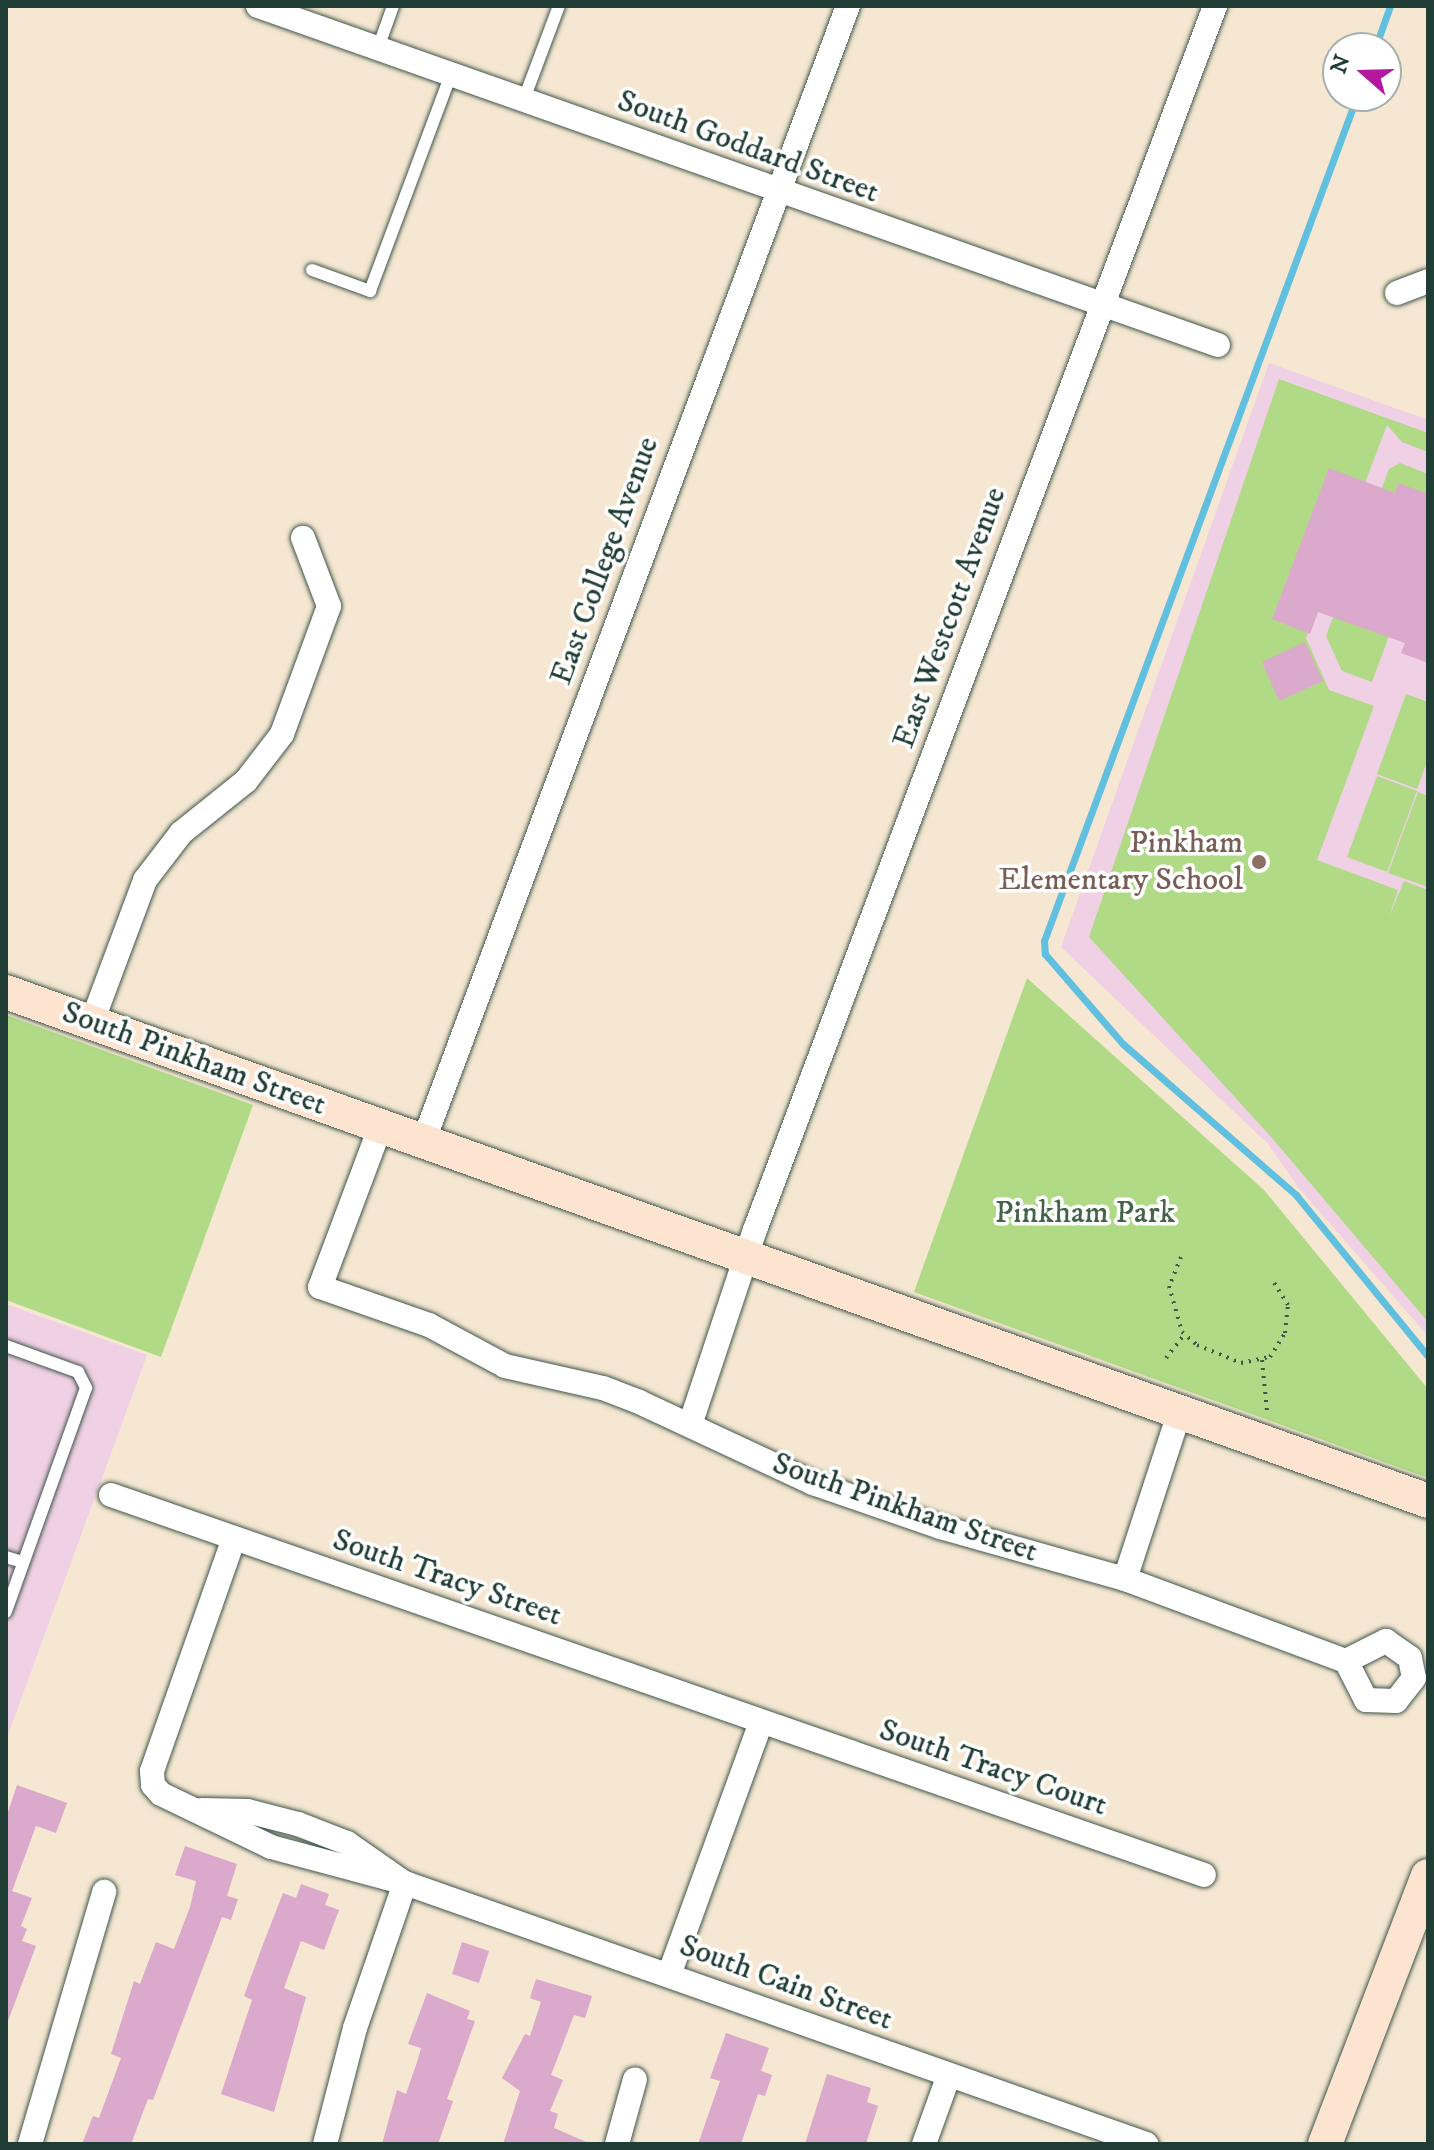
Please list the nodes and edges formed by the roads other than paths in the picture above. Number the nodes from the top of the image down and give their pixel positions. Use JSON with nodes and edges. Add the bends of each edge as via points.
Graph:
{"nodes":[{"id":1,"x":258,"y":6,"type":"edge"},
{"id":2,"x":393,"y":6,"type":"edge"},
{"id":3,"x":559,"y":6,"type":"edge"},
{"id":4,"x":848,"y":6,"type":"edge"},
{"id":5,"x":1215,"y":6,"type":"edge"},
{"id":6,"x":378,"y":48,"type":"junction"},
{"id":7,"x":451,"y":74,"type":"junction"},
{"id":8,"x":524,"y":99,"type":"junction"},
{"id":9,"x":777,"y":190,"type":"junction"},
{"id":10,"x":312,"y":270,"type":"dead end"},
{"id":11,"x":1428,"y":281,"type":"edge"},
{"id":12,"x":1397,"y":293,"type":"dead end"},
{"id":13,"x":1101,"y":304,"type":"junction"},
{"id":14,"x":1218,"y":345,"type":"dead end"},
{"id":15,"x":303,"y":538,"type":"dead end"},
{"id":16,"x":6,"y":992,"type":"edge"},
{"id":17,"x":92,"y":1022,"type":"junction"},
{"id":18,"x":381,"y":1125,"type":"junction"},
{"id":19,"x":424,"y":1140,"type":"junction"},
{"id":20,"x":749,"y":1255,"type":"junction"},
{"id":21,"x":6,"y":1346,"type":"edge"},
{"id":22,"x":1180,"y":1411,"type":"junction"},
{"id":23,"x":690,"y":1425,"type":"junction"},
{"id":24,"x":111,"y":1495,"type":"dead end"},
{"id":25,"x":1428,"y":1501,"type":"edge"},
{"id":26,"x":234,"y":1538,"type":"junction"},
{"id":27,"x":6,"y":1557,"type":"edge"},
{"id":28,"x":22,"y":1562,"type":"junction"},
{"id":29,"x":1125,"y":1579,"type":"junction"},
{"id":30,"x":6,"y":1612,"type":"edge"},
{"id":31,"x":1346,"y":1661,"type":"dead end"},
{"id":32,"x":761,"y":1722,"type":"junction"},
{"id":33,"x":1204,"y":1875,"type":"dead end"},
{"id":34,"x":1428,"y":1876,"type":"edge"},
{"id":35,"x":405,"y":1883,"type":"junction"},
{"id":36,"x":104,"y":1892,"type":"dead end"},
{"id":37,"x":669,"y":1975,"type":"junction"},
{"id":38,"x":949,"y":2075,"type":"junction"},
{"id":39,"x":635,"y":2079,"type":"dead end"},
{"id":40,"x":30,"y":2144,"type":"edge"},
{"id":41,"x":325,"y":2144,"type":"edge"},
{"id":42,"x":617,"y":2144,"type":"edge"},
{"id":43,"x":924,"y":2144,"type":"edge"},
{"id":44,"x":1146,"y":2144,"type":"edge"},
{"id":45,"x":1325,"y":2144,"type":"edge"}],
"edges":[{"from":1,"to":6,"type":"street","name":"South Goddard Street"},
{"from":2,"to":6,"type":"lane"},
{"from":3,"to":8,"type":"lane"},
{"from":4,"to":9,"type":"street","name":"East College Avenue"},
{"from":5,"to":13,"type":"street","name":"East Westcott Avenue"},
{"from":6,"to":7,"type":"street","name":"South Goddard Street"},
{"from":7,"to":8,"type":"street","name":"South Goddard Street"},
{"from":7,"to":10,"type":"lane","via":[[370,291]]},
{"from":8,"to":9,"type":"street","name":"South Goddard Street"},
{"from":9,"to":13,"type":"street","name":"South Goddard Street"},
{"from":9,"to":19,"type":"street","name":"East College Avenue"},
{"from":11,"to":12,"type":"street"},
{"from":13,"to":14,"type":"street","name":"South Goddard Street"},
{"from":13,"to":20,"type":"street","name":"East Westcott Avenue"},
{"from":15,"to":17,"type":"street","via":[[329,606],[282,734],[246,781],[181,833],[153,867]]},
{"from":16,"to":17,"type":"street","name":"South Pinkham Street"},
{"from":17,"to":18,"type":"street","name":"South Pinkham Street"},
{"from":18,"to":19,"type":"street","name":"South Pinkham Street"},
{"from":18,"to":23,"type":"street","name":"South Pinkham Street","via":[[320,1287],[429,1325],[505,1366],[603,1388]]},
{"from":19,"to":20,"type":"street","name":"South Pinkham Street"},
{"from":20,"to":22,"type":"street","name":"South Pinkham Street"},
{"from":20,"to":23,"type":"street"},
{"from":21,"to":28,"type":"lane","via":[[78,1372],[86,1388]]},
{"from":22,"to":25,"type":"street","name":"South Pinkham Street"},
{"from":22,"to":29,"type":"street"},
{"from":23,"to":29,"type":"street","name":"South Pinkham Street","via":[[813,1483],[940,1527]]},
{"from":24,"to":26,"type":"street","name":"South Tracy Street"},
{"from":26,"to":32,"type":"street","name":"South Tracy Street"},
{"from":26,"to":35,"type":"street","name":"South Cain Street","via":[[157,1756],[153,1785],[161,1794],[199,1810],[247,1811],[347,1843]]},
{"from":27,"to":28,"type":"lane"},
{"from":28,"to":30,"type":"lane"},
{"from":29,"to":31,"type":"street","name":"South Pinkham Street"},
{"from":32,"to":33,"type":"street","name":"South Tracy Court"},
{"from":32,"to":37,"type":"street"},
{"from":34,"to":45,"type":"street"},
{"from":35,"to":37,"type":"street","name":"South Cain Street"},
{"from":35,"to":41,"type":"street","via":[[355,2028]]},
{"from":36,"to":40,"type":"street"},
{"from":37,"to":38,"type":"street","name":"South Cain Street"},
{"from":38,"to":43,"type":"street"},
{"from":38,"to":44,"type":"street","name":"South Cain Street"},
{"from":39,"to":42,"type":"street"}]}
